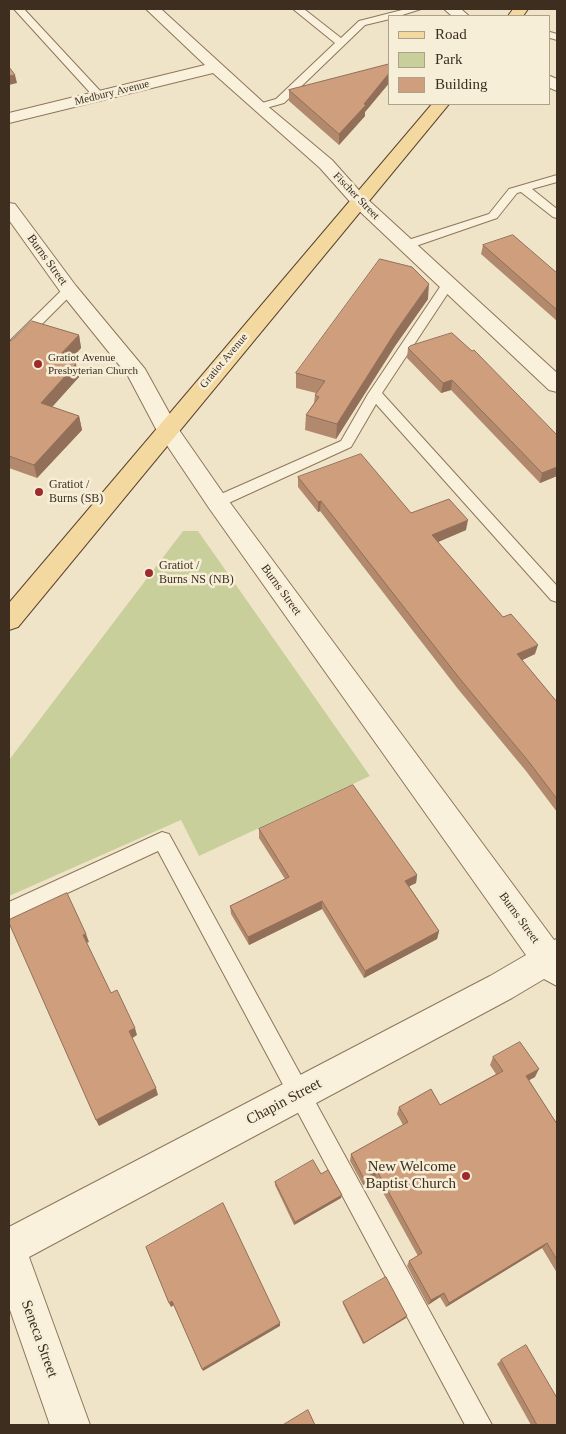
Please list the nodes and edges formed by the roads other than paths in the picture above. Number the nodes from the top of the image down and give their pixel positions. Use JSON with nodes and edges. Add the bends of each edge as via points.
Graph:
{"nodes":[{"id":1,"x":19,"y":9,"type":"edge"},
{"id":2,"x":153,"y":9,"type":"edge"},
{"id":3,"x":298,"y":9,"type":"edge"},
{"id":4,"x":416,"y":9,"type":"edge"},
{"id":5,"x":393,"y":15,"type":"edge"},
{"id":6,"x":388,"y":16,"type":"edge"},
{"id":7,"x":341,"y":43,"type":"junction"},
{"id":8,"x":216,"y":67,"type":"junction"},
{"id":9,"x":99,"y":96,"type":"junction"},
{"id":10,"x":440,"y":105,"type":"edge"},
{"id":11,"x":259,"y":107,"type":"junction"},
{"id":12,"x":9,"y":118,"type":"edge"},
{"id":13,"x":557,"y":178,"type":"edge"},
{"id":14,"x":523,"y":188,"type":"junction"},
{"id":15,"x":359,"y":201,"type":"junction"},
{"id":16,"x":9,"y":208,"type":"edge"},
{"id":17,"x":557,"y":215,"type":"edge"},
{"id":18,"x":406,"y":245,"type":"junction"},
{"id":19,"x":448,"y":284,"type":"junction"},
{"id":20,"x":68,"y":290,"type":"junction"},
{"id":21,"x":9,"y":349,"type":"edge"},
{"id":22,"x":557,"y":385,"type":"edge"},
{"id":23,"x":374,"y":394,"type":"junction"},
{"id":24,"x":167,"y":429,"type":"junction"},
{"id":25,"x":217,"y":502,"type":"junction"},
{"id":26,"x":557,"y":596,"type":"edge"},
{"id":27,"x":9,"y":620,"type":"edge"},
{"id":28,"x":9,"y":911,"type":"edge"},
{"id":29,"x":554,"y":961,"type":"edge"},
{"id":30,"x":299,"y":1094,"type":"junction"},
{"id":31,"x":9,"y":1247,"type":"edge"},
{"id":32,"x":9,"y":1254,"type":"edge"},
{"id":33,"x":70,"y":1425,"type":"edge"},
{"id":34,"x":479,"y":1425,"type":"edge"}],
"edges":[{"from":1,"to":9,"type":"lane"},
{"from":2,"to":8,"type":"street","name":"Fischer Street"},
{"from":3,"to":7,"type":"lane"},
{"from":4,"to":5,"type":"lane"},
{"from":6,"to":7,"type":"lane","via":[[362,23]]},
{"from":7,"to":11,"type":"lane","via":[[280,101]]},
{"from":8,"to":9,"type":"street","name":"Medbury Avenue"},
{"from":8,"to":11,"type":"street","name":"Fischer Street"},
{"from":9,"to":12,"type":"street","name":"Medbury Avenue"},
{"from":10,"to":15,"type":"main road","name":"Gratiot Avenue"},
{"from":11,"to":15,"type":"street","name":"Fischer Street","via":[[326,164]]},
{"from":13,"to":14,"type":"lane"},
{"from":14,"to":17,"type":"lane"},
{"from":14,"to":18,"type":"lane","via":[[513,192],[492,216]]},
{"from":15,"to":18,"type":"street","name":"Fischer Street"},
{"from":15,"to":24,"type":"main road","name":"Gratiot Avenue"},
{"from":16,"to":20,"type":"street","name":"Burns Street"},
{"from":18,"to":19,"type":"street","name":"Fischer Street"},
{"from":19,"to":22,"type":"street","name":"Fischer Street"},
{"from":19,"to":23,"type":"lane"},
{"from":20,"to":21,"type":"lane"},
{"from":20,"to":24,"type":"street","name":"Burns Street","via":[[137,374]]},
{"from":23,"to":25,"type":"lane","via":[[346,444]]},
{"from":23,"to":26,"type":"lane"},
{"from":24,"to":25,"type":"street","name":"Burns Street"},
{"from":24,"to":27,"type":"main road","name":"Gratiot Avenue"},
{"from":25,"to":29,"type":"street","name":"Burns Street"},
{"from":28,"to":30,"type":"lane","via":[[162,840]]},
{"from":29,"to":30,"type":"street","name":"Chapin Street"},
{"from":30,"to":31,"type":"street","name":"Chapin Street"},
{"from":30,"to":34,"type":"lane"},
{"from":32,"to":33,"type":"street","name":"Seneca Street"}]}
